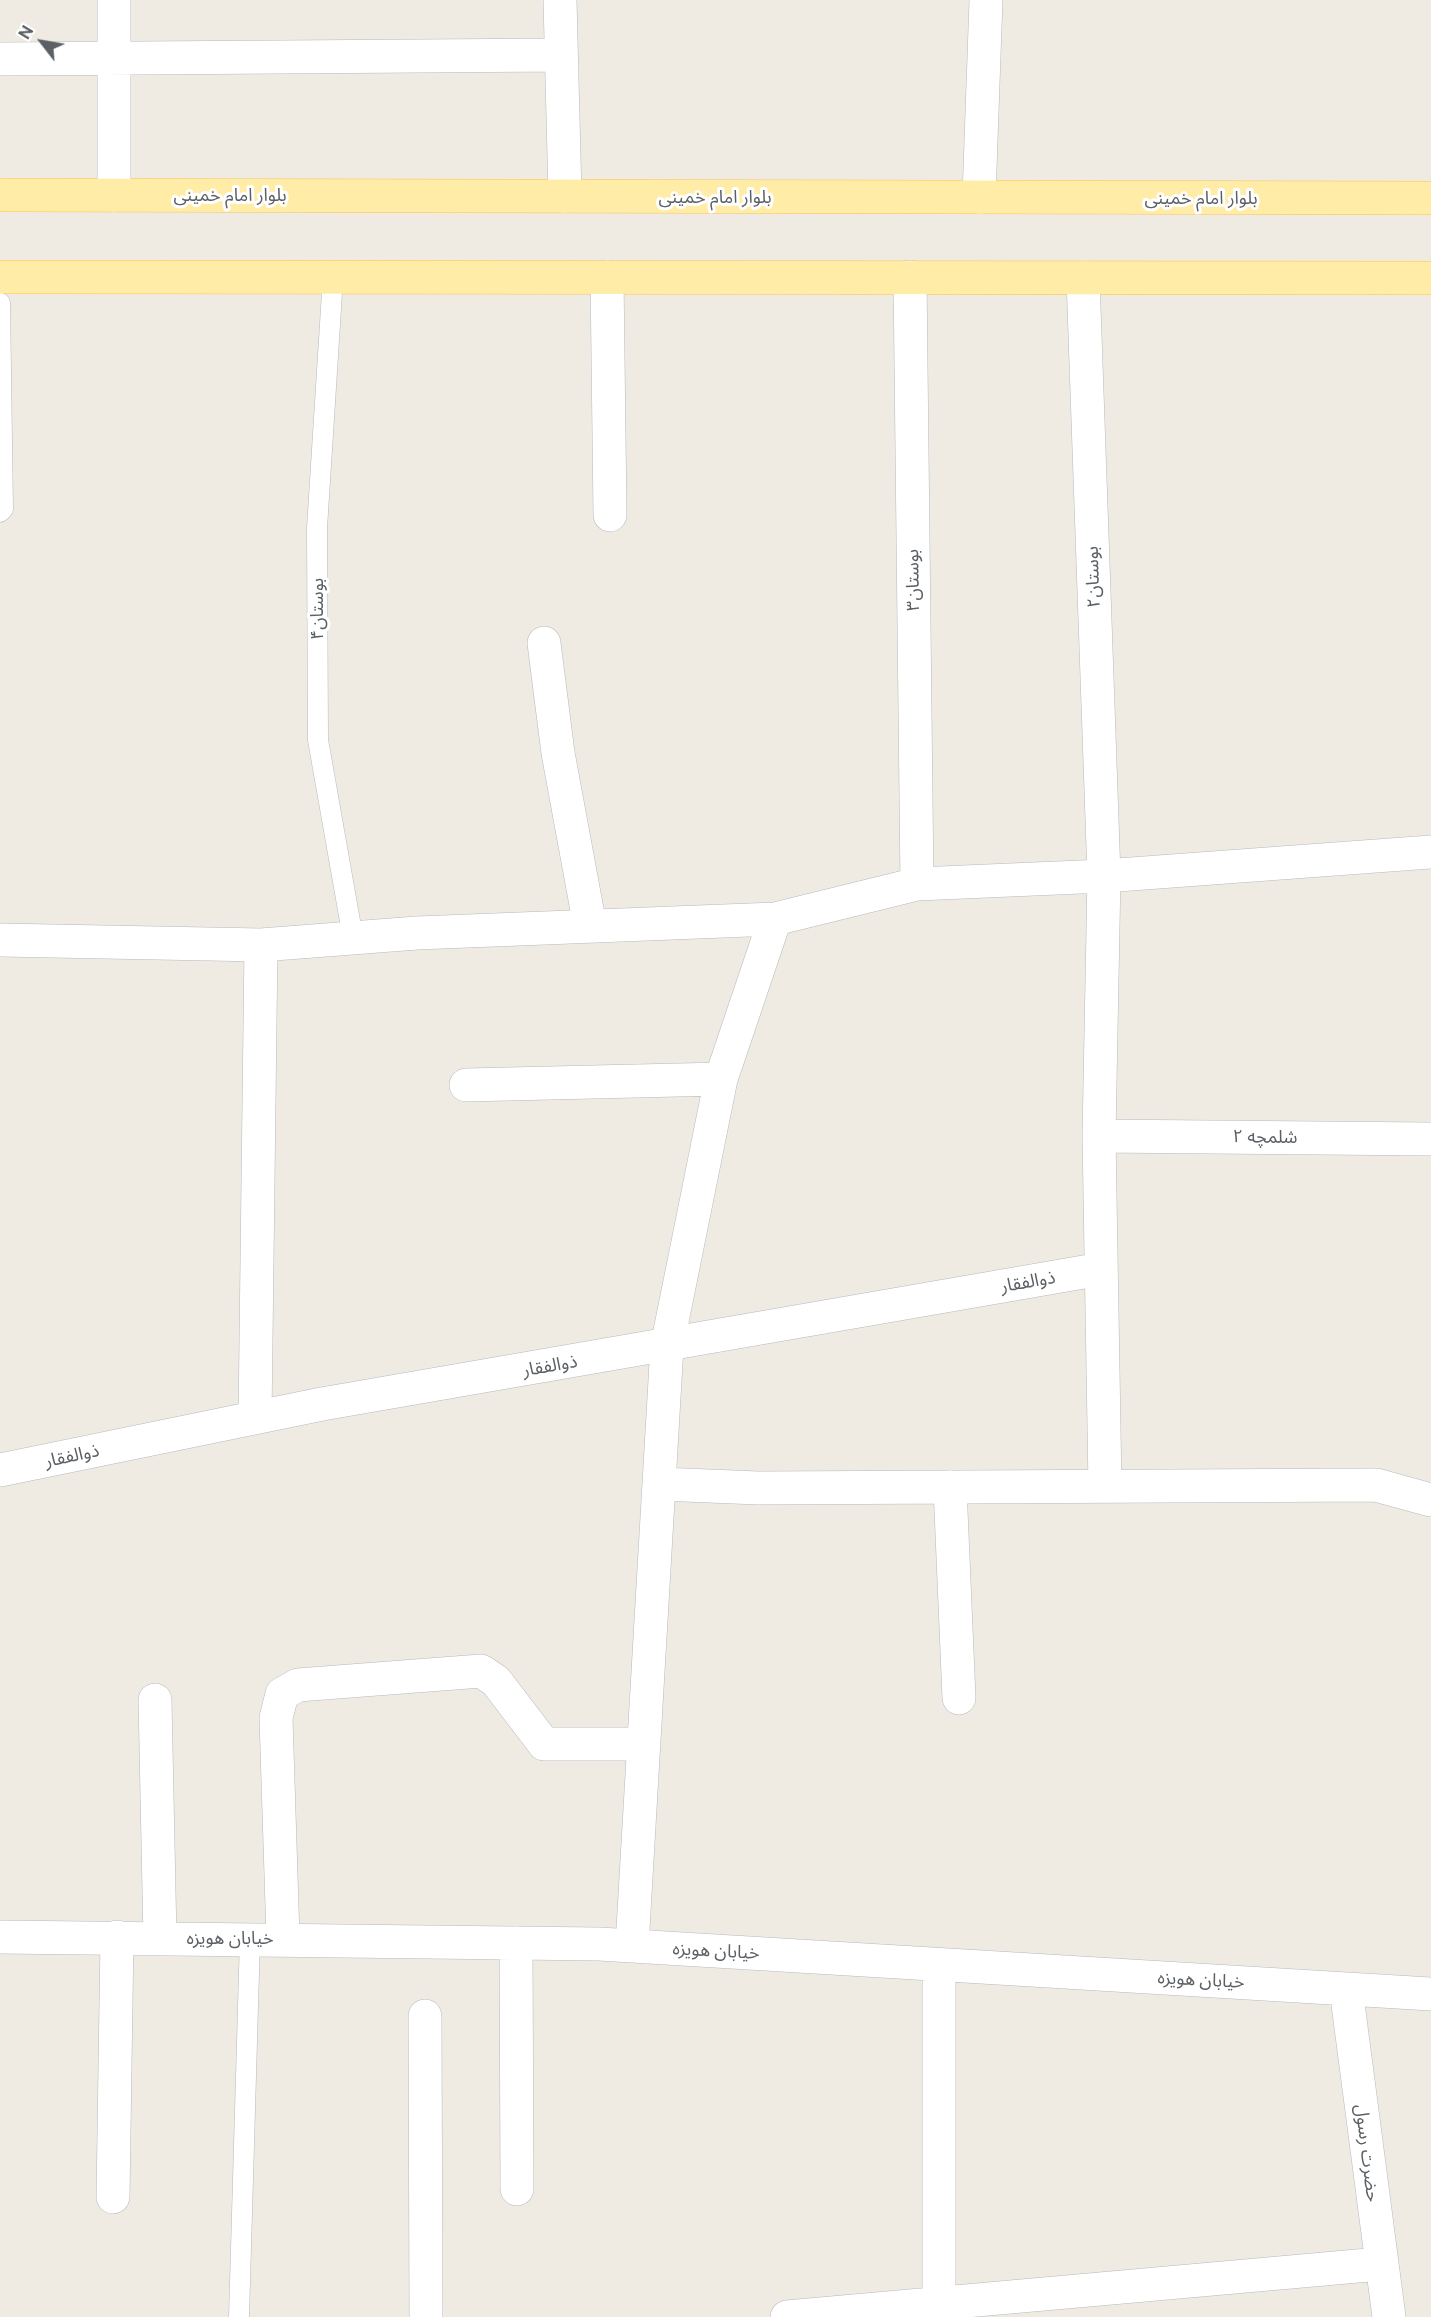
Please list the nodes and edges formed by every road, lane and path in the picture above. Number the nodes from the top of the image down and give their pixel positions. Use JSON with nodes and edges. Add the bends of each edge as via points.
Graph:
{"nodes":[{"id":1,"x":114,"y":0,"type":"edge"},
{"id":2,"x":560,"y":0,"type":"edge"},
{"id":3,"x":986,"y":0,"type":"edge"},
{"id":4,"x":561,"y":55,"type":"junction"},
{"id":5,"x":0,"y":59,"type":"edge"},
{"id":6,"x":113,"y":60,"type":"junction"},
{"id":7,"x":0,"y":195,"type":"edge"},
{"id":8,"x":114,"y":195,"type":"junction"},
{"id":9,"x":565,"y":196,"type":"junction"},
{"id":10,"x":979,"y":197,"type":"junction"},
{"id":11,"x":1431,"y":198,"type":"edge"},
{"id":12,"x":0,"y":277,"type":"edge"},
{"id":13,"x":333,"y":277,"type":"junction"},
{"id":14,"x":607,"y":277,"type":"junction"},
{"id":15,"x":910,"y":278,"type":"junction"},
{"id":16,"x":1083,"y":278,"type":"junction"},
{"id":17,"x":1431,"y":278,"type":"edge"},
{"id":18,"x":0,"y":303,"type":"edge"},
{"id":19,"x":0,"y":512,"type":"edge"},
{"id":20,"x":610,"y":515,"type":"dead end"},
{"id":21,"x":544,"y":643,"type":"dead end"},
{"id":22,"x":1431,"y":852,"type":"edge"},
{"id":23,"x":1104,"y":876,"type":"junction"},
{"id":24,"x":917,"y":884,"type":"junction"},
{"id":25,"x":776,"y":919,"type":"junction"},
{"id":26,"x":590,"y":926,"type":"junction"},
{"id":27,"x":353,"y":938,"type":"junction"},
{"id":28,"x":0,"y":940,"type":"edge"},
{"id":29,"x":261,"y":945,"type":"junction"},
{"id":30,"x":721,"y":1078,"type":"junction"},
{"id":31,"x":466,"y":1084,"type":"dead end"},
{"id":32,"x":1099,"y":1136,"type":"junction"},
{"id":33,"x":1431,"y":1139,"type":"edge"},
{"id":34,"x":1101,"y":1269,"type":"junction"},
{"id":35,"x":667,"y":1346,"type":"junction"},
{"id":36,"x":255,"y":1418,"type":"junction"},
{"id":37,"x":0,"y":1470,"type":"edge"},
{"id":38,"x":660,"y":1484,"type":"junction"},
{"id":39,"x":1105,"y":1486,"type":"junction"},
{"id":40,"x":950,"y":1487,"type":"junction"},
{"id":41,"x":1431,"y":1500,"type":"edge"},
{"id":42,"x":959,"y":1698,"type":"dead end"},
{"id":43,"x":155,"y":1701,"type":"dead end"},
{"id":44,"x":644,"y":1744,"type":"junction"},
{"id":45,"x":0,"y":1937,"type":"edge"},
{"id":46,"x":117,"y":1937,"type":"junction"},
{"id":47,"x":160,"y":1938,"type":"junction"},
{"id":48,"x":250,"y":1938,"type":"junction"},
{"id":49,"x":283,"y":1938,"type":"junction"},
{"id":50,"x":516,"y":1943,"type":"junction"},
{"id":51,"x":632,"y":1946,"type":"junction"},
{"id":52,"x":939,"y":1965,"type":"junction"},
{"id":53,"x":1346,"y":1989,"type":"junction"},
{"id":54,"x":1431,"y":1994,"type":"edge"},
{"id":55,"x":425,"y":2016,"type":"dead end"},
{"id":56,"x":517,"y":2189,"type":"dead end"},
{"id":57,"x":112,"y":2197,"type":"dead end"},
{"id":58,"x":1380,"y":2264,"type":"junction"},
{"id":59,"x":938,"y":2310,"type":"edge"},
{"id":60,"x":239,"y":2317,"type":"edge"},
{"id":61,"x":426,"y":2317,"type":"edge"},
{"id":62,"x":787,"y":2317,"type":"edge"},
{"id":63,"x":1389,"y":2317,"type":"edge"}],
"edges":[{"from":1,"to":6,"type":"street"},
{"from":2,"to":4,"type":"street"},
{"from":3,"to":10,"type":"street"},
{"from":4,"to":6,"type":"street"},
{"from":4,"to":9,"type":"street"},
{"from":5,"to":6,"type":"street"},
{"from":6,"to":8,"type":"street"},
{"from":7,"to":8,"type":"main road","name":"بلوار امام خمینی"},
{"from":8,"to":9,"type":"main road","name":"بلوار امام خمینی"},
{"from":9,"to":10,"type":"main road","name":"بلوار امام خمینی"},
{"from":10,"to":11,"type":"main road","name":"بلوار امام خمینی"},
{"from":12,"to":13,"type":"main road"},
{"from":13,"to":14,"type":"main road"},
{"from":13,"to":27,"type":"lane","name":"بوستان۴","via":[[317,528],[318,740]]},
{"from":14,"to":15,"type":"main road"},
{"from":14,"to":20,"type":"street"},
{"from":15,"to":16,"type":"main road"},
{"from":15,"to":24,"type":"street","name":"بوستان۳"},
{"from":16,"to":17,"type":"main road"},
{"from":16,"to":23,"type":"street","name":"بوستان۲"},
{"from":18,"to":19,"type":"lane"},
{"from":21,"to":26,"type":"street","via":[[558,753]]},
{"from":22,"to":23,"type":"street"},
{"from":23,"to":24,"type":"street"},
{"from":23,"to":32,"type":"street","name":"بوستان۲"},
{"from":24,"to":25,"type":"street"},
{"from":25,"to":26,"type":"street"},
{"from":25,"to":30,"type":"street"},
{"from":26,"to":27,"type":"street"},
{"from":27,"to":29,"type":"street"},
{"from":28,"to":29,"type":"street"},
{"from":29,"to":36,"type":"street"},
{"from":30,"to":31,"type":"street"},
{"from":30,"to":35,"type":"street"},
{"from":32,"to":33,"type":"street","name":"شلمچه ۲"},
{"from":32,"to":34,"type":"street","name":"بوستان۲"},
{"from":34,"to":35,"type":"street","name":"ذوالفقار"},
{"from":34,"to":39,"type":"street","name":"بوستان۲"},
{"from":35,"to":36,"type":"street","name":"ذوالفقار"},
{"from":35,"to":38,"type":"street"},
{"from":36,"to":37,"type":"street","name":"ذوالفقار"},
{"from":38,"to":40,"type":"street"},
{"from":38,"to":44,"type":"street"},
{"from":39,"to":40,"type":"street"},
{"from":39,"to":41,"type":"street","via":[[1376,1485]]},
{"from":40,"to":42,"type":"street"},
{"from":43,"to":47,"type":"street"},
{"from":44,"to":49,"type":"street","via":[[544,1744],[496,1680],[481,1671],[298,1685],[282,1694],[276,1718]]},
{"from":44,"to":51,"type":"street"},
{"from":45,"to":46,"type":"street","name":"خیابان هویزه"},
{"from":46,"to":47,"type":"street","name":"خیابان هویزه"},
{"from":46,"to":57,"type":"street"},
{"from":47,"to":48,"type":"street","name":"خیابان هویزه"},
{"from":48,"to":49,"type":"street","name":"خیابان هویزه"},
{"from":48,"to":60,"type":"lane"},
{"from":49,"to":50,"type":"street","name":"خیابان هویزه"},
{"from":50,"to":51,"type":"street","name":"خیابان هویزه"},
{"from":50,"to":56,"type":"street"},
{"from":51,"to":52,"type":"street","name":"خیابان هویزه"},
{"from":52,"to":53,"type":"street","name":"خیابان هویزه"},
{"from":52,"to":59,"type":"street"},
{"from":53,"to":54,"type":"street","name":"خیابان هویزه"},
{"from":53,"to":58,"type":"street","name":"حضرت رسول"},
{"from":55,"to":61,"type":"street"},
{"from":58,"to":59,"type":"street"},
{"from":58,"to":63,"type":"street","name":"حضرت رسول"},
{"from":59,"to":62,"type":"street"}]}
